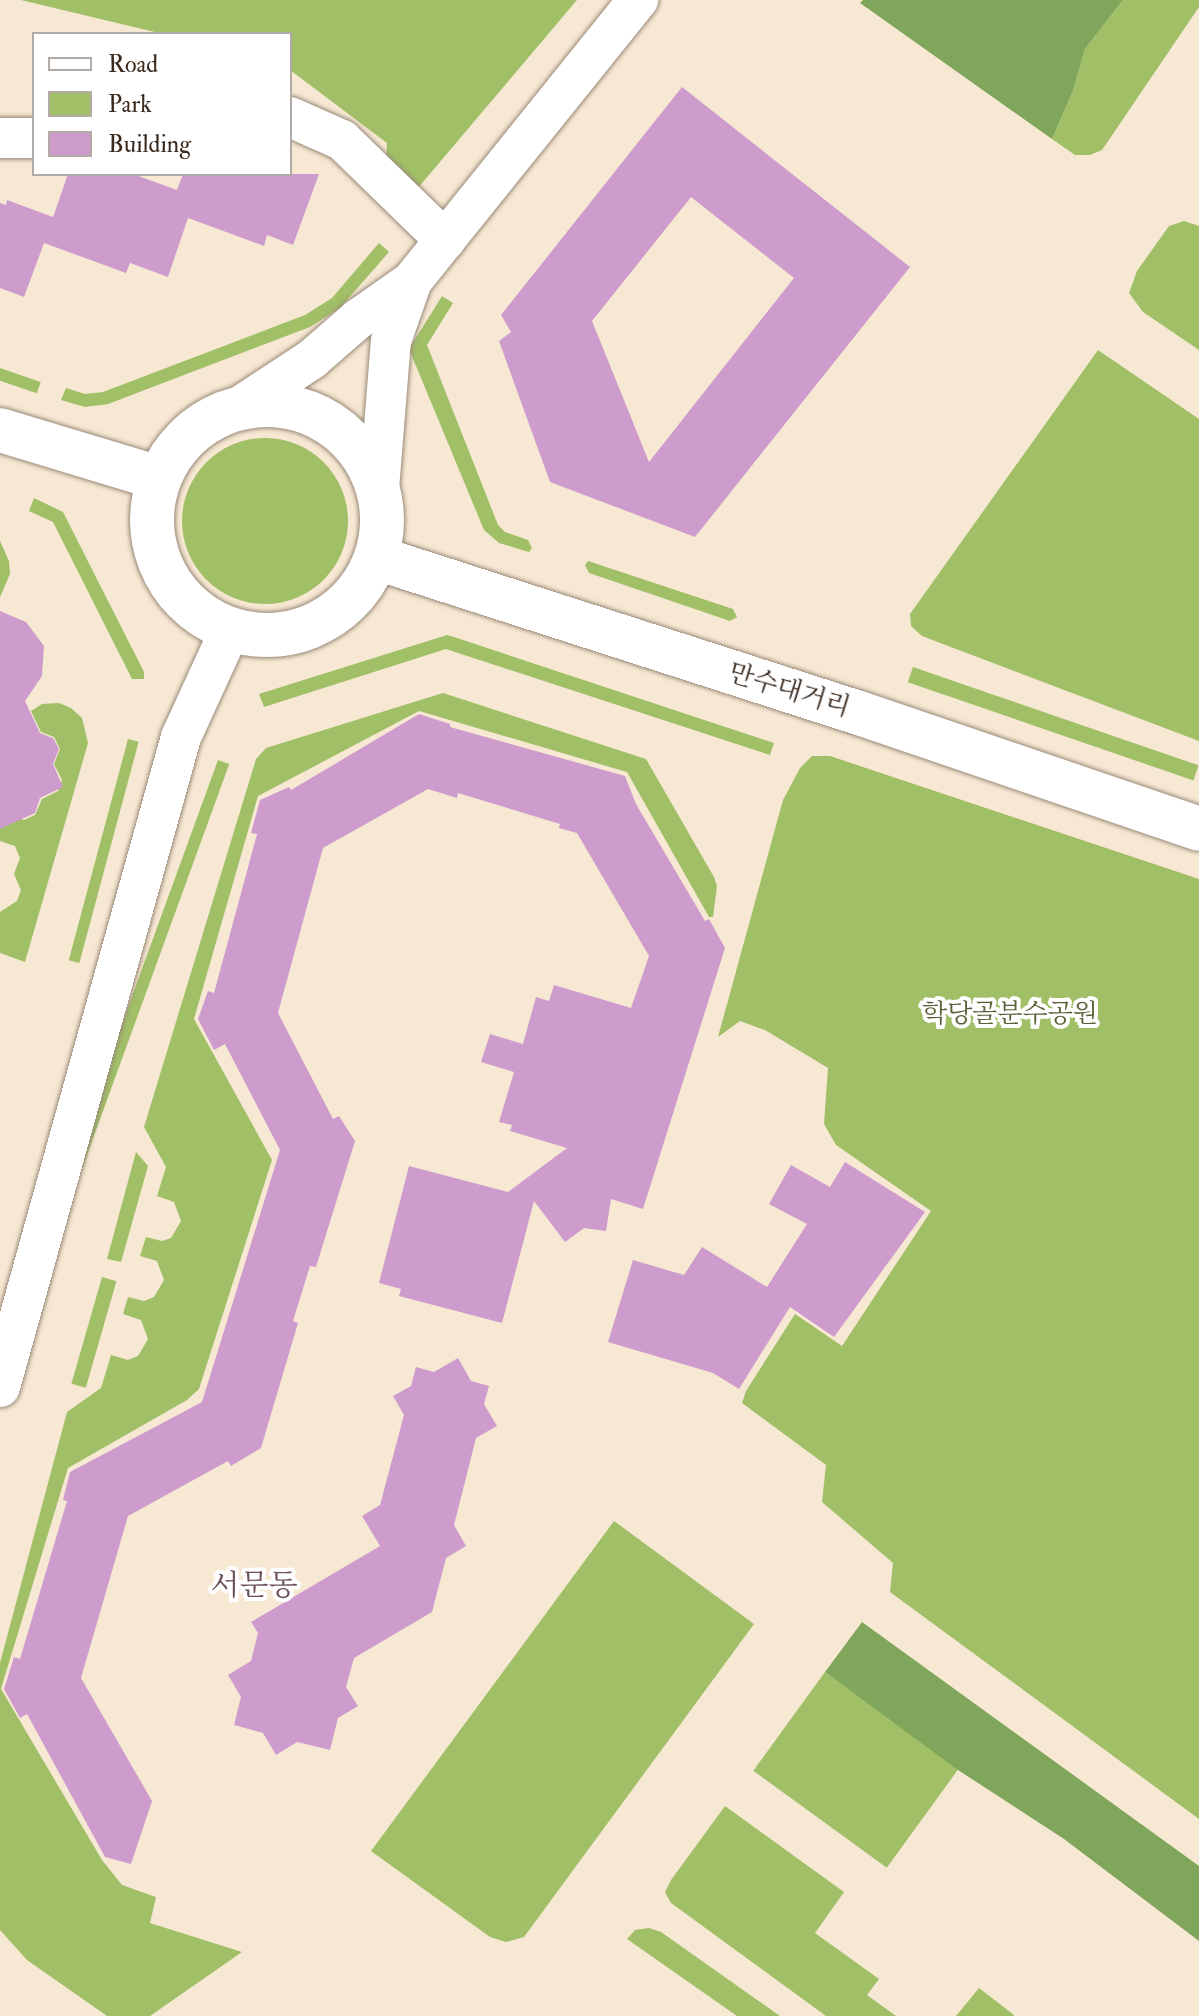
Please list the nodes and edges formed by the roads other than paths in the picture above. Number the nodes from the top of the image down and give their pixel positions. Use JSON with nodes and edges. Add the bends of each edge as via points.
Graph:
{"nodes":[{"id":1,"x":638,"y":0,"type":"edge"},
{"id":2,"x":292,"y":118,"type":"edge"},
{"id":3,"x":0,"y":138,"type":"edge"},
{"id":4,"x":32,"y":138,"type":"edge"},
{"id":5,"x":445,"y":240,"type":"junction"},
{"id":6,"x":412,"y":281,"type":"junction"},
{"id":7,"x":239,"y":407,"type":"junction"},
{"id":8,"x":0,"y":430,"type":"edge"},
{"id":9,"x":159,"y":478,"type":"junction"},
{"id":10,"x":379,"y":489,"type":"junction"},
{"id":11,"x":377,"y":558,"type":"junction"},
{"id":12,"x":230,"y":630,"type":"junction"},
{"id":13,"x":1199,"y":829,"type":"edge"},
{"id":14,"x":0,"y":1387,"type":"edge"}],
"edges":[{"from":1,"to":5,"type":"street"},
{"from":2,"to":5,"type":"street","via":[[342,140]]},
{"from":3,"to":4,"type":"street"},
{"from":5,"to":6,"type":"street"},
{"from":6,"to":7,"type":"street","via":[[312,359]]},
{"from":6,"to":10,"type":"street","via":[[391,341]]},
{"from":7,"to":9,"type":"main road","via":[[205,422],[178,446]]},
{"from":7,"to":10,"type":"main road","via":[[277,405],[312,414],[342,432],[365,457]]},
{"from":8,"to":9,"type":"main road"},
{"from":9,"to":12,"type":"main road","via":[[152,539],[162,569],[202,616]]},
{"from":10,"to":11,"type":"main road","via":[[383,524]]},
{"from":11,"to":12,"type":"main road","via":[[364,585],[318,624],[290,634]]},
{"from":11,"to":13,"type":"main road","name":"만수대거리"},
{"from":12,"to":14,"type":"street","via":[[181,737]]}]}
